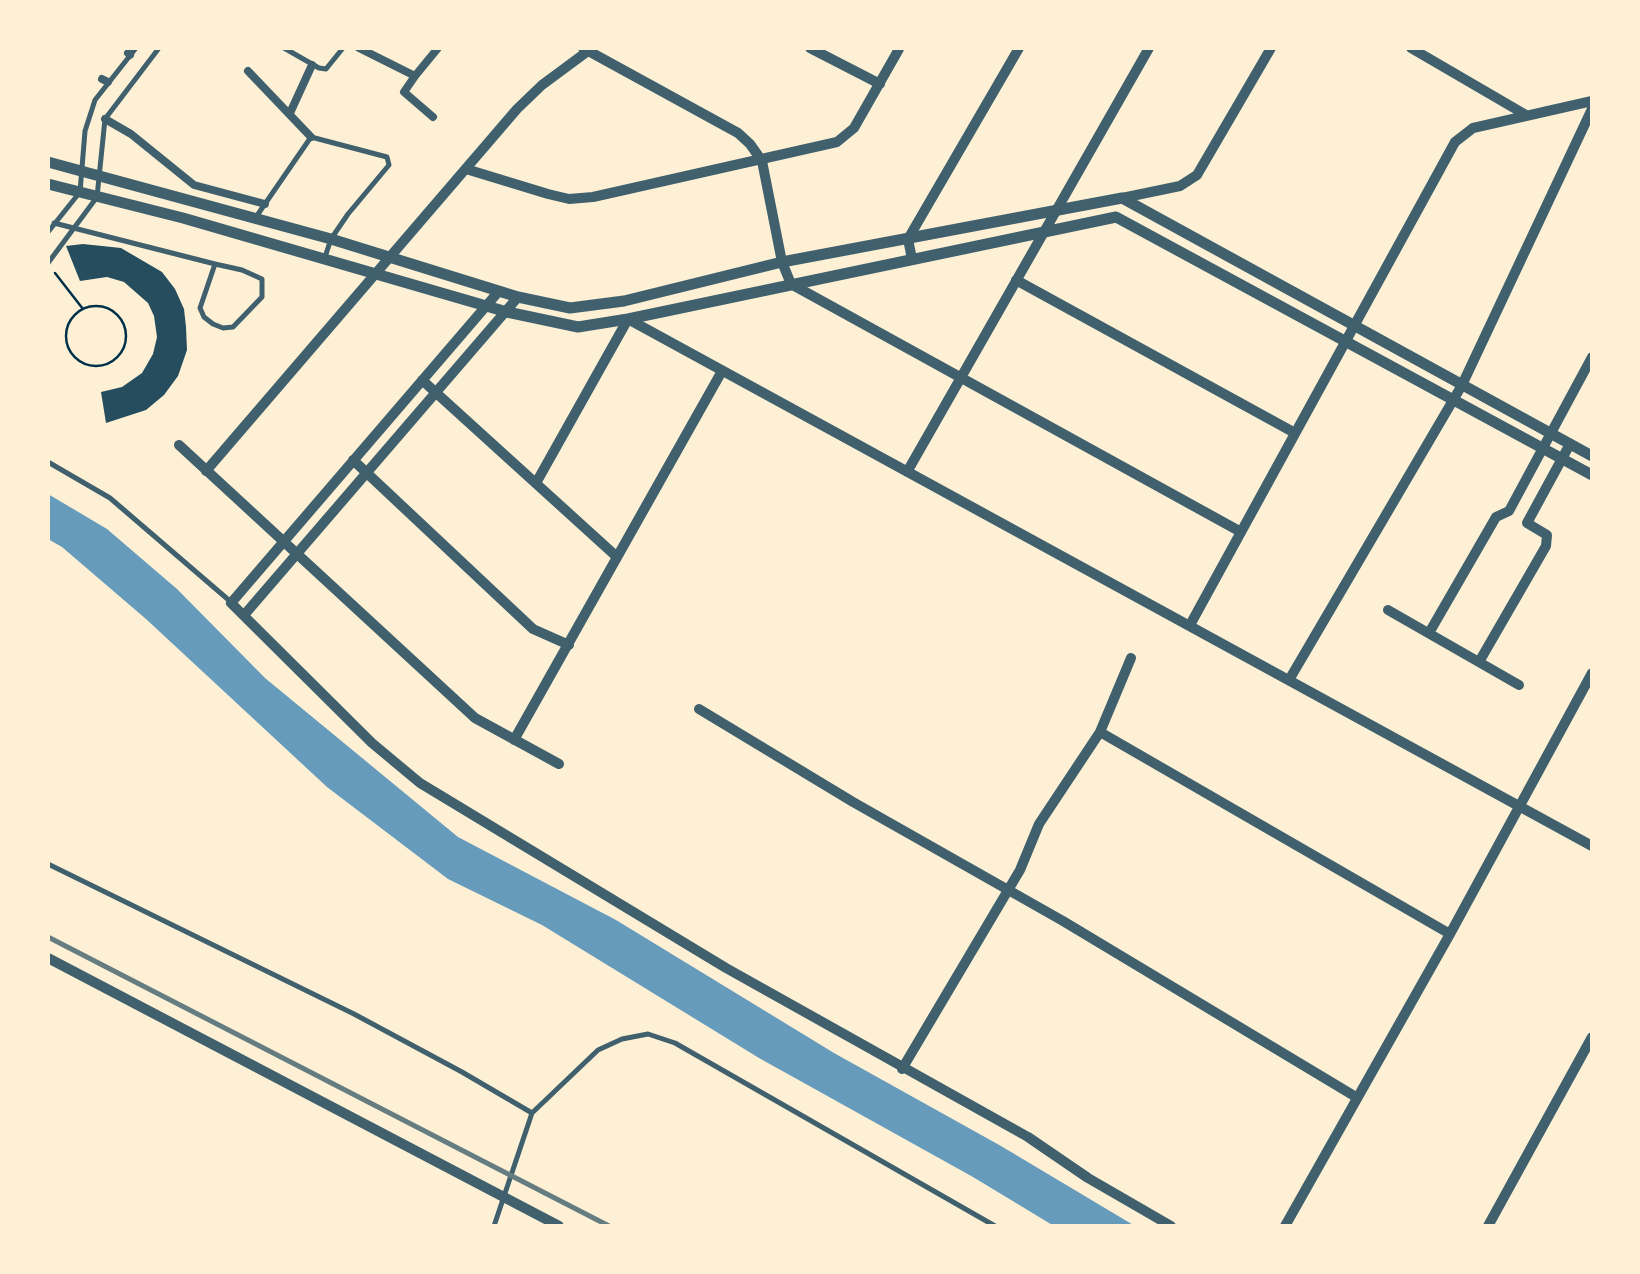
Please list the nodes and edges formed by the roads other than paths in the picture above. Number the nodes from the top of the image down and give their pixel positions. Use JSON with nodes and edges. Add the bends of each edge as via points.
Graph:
{"nodes":[{"id":1,"x":159,"y":48,"type":"edge"},
{"id":2,"x":284,"y":48,"type":"edge"},
{"id":3,"x":343,"y":48,"type":"edge"},
{"id":4,"x":359,"y":48,"type":"edge"},
{"id":5,"x":438,"y":48,"type":"edge"},
{"id":6,"x":810,"y":48,"type":"edge"},
{"id":7,"x":1019,"y":48,"type":"edge"},
{"id":8,"x":1148,"y":48,"type":"edge"},
{"id":9,"x":1271,"y":48,"type":"edge"},
{"id":10,"x":1411,"y":48,"type":"edge"},
{"id":11,"x":588,"y":49,"type":"edge"},
{"id":12,"x":900,"y":49,"type":"edge"},
{"id":13,"x":131,"y":52,"type":"edge"},
{"id":14,"x":312,"y":65,"type":"junction"},
{"id":15,"x":248,"y":71,"type":"dead end"},
{"id":16,"x":415,"y":76,"type":"junction"},
{"id":17,"x":105,"y":80,"type":"junction"},
{"id":18,"x":880,"y":84,"type":"junction"},
{"id":19,"x":404,"y":92,"type":"junction"},
{"id":20,"x":122,"y":94,"type":"junction"},
{"id":21,"x":399,"y":102,"type":"dead end"},
{"id":22,"x":1592,"y":105,"type":"edge"},
{"id":23,"x":90,"y":112,"type":"junction"},
{"id":24,"x":290,"y":112,"type":"junction"},
{"id":25,"x":1526,"y":115,"type":"junction"},
{"id":26,"x":433,"y":117,"type":"dead end"},
{"id":27,"x":106,"y":120,"type":"junction"},
{"id":28,"x":312,"y":137,"type":"junction"},
{"id":29,"x":762,"y":160,"type":"junction"},
{"id":30,"x":48,"y":162,"type":"edge"},
{"id":31,"x":81,"y":169,"type":"junction"},
{"id":32,"x":466,"y":169,"type":"junction"},
{"id":33,"x":100,"y":176,"type":"junction"},
{"id":34,"x":48,"y":184,"type":"edge"},
{"id":35,"x":80,"y":192,"type":"junction"},
{"id":36,"x":97,"y":197,"type":"junction"},
{"id":37,"x":1122,"y":198,"type":"junction"},
{"id":38,"x":265,"y":204,"type":"junction"},
{"id":39,"x":1054,"y":212,"type":"junction"},
{"id":40,"x":255,"y":218,"type":"junction"},
{"id":41,"x":54,"y":224,"type":"junction"},
{"id":42,"x":73,"y":229,"type":"junction"},
{"id":43,"x":48,"y":232,"type":"edge"},
{"id":44,"x":1042,"y":232,"type":"junction"},
{"id":45,"x":331,"y":239,"type":"junction"},
{"id":46,"x":908,"y":240,"type":"junction"},
{"id":47,"x":391,"y":257,"type":"junction"},
{"id":48,"x":912,"y":259,"type":"junction"},
{"id":49,"x":324,"y":260,"type":"junction"},
{"id":50,"x":782,"y":262,"type":"junction"},
{"id":51,"x":48,"y":264,"type":"edge"},
{"id":52,"x":214,"y":264,"type":"junction"},
{"id":53,"x":376,"y":274,"type":"junction"},
{"id":54,"x":1016,"y":280,"type":"junction"},
{"id":55,"x":791,"y":284,"type":"junction"},
{"id":56,"x":499,"y":291,"type":"junction"},
{"id":57,"x":518,"y":298,"type":"junction"},
{"id":58,"x":624,"y":301,"type":"junction"},
{"id":59,"x":486,"y":306,"type":"junction"},
{"id":60,"x":507,"y":312,"type":"junction"},
{"id":61,"x":628,"y":319,"type":"junction"},
{"id":62,"x":1354,"y":325,"type":"junction"},
{"id":63,"x":1345,"y":341,"type":"junction"},
{"id":64,"x":1592,"y":357,"type":"edge"},
{"id":65,"x":722,"y":371,"type":"junction"},
{"id":66,"x":960,"y":377,"type":"junction"},
{"id":67,"x":422,"y":380,"type":"junction"},
{"id":68,"x":1462,"y":385,"type":"junction"},
{"id":69,"x":437,"y":393,"type":"junction"},
{"id":70,"x":1454,"y":399,"type":"junction"},
{"id":71,"x":1294,"y":433,"type":"junction"},
{"id":72,"x":1551,"y":433,"type":"junction"},
{"id":73,"x":1570,"y":444,"type":"junction"},
{"id":74,"x":179,"y":445,"type":"dead end"},
{"id":75,"x":1544,"y":448,"type":"junction"},
{"id":76,"x":1592,"y":456,"type":"edge"},
{"id":77,"x":1562,"y":458,"type":"junction"},
{"id":78,"x":353,"y":460,"type":"junction"},
{"id":79,"x":48,"y":462,"type":"edge"},
{"id":80,"x":206,"y":471,"type":"junction"},
{"id":81,"x":368,"y":472,"type":"junction"},
{"id":82,"x":907,"y":472,"type":"junction"},
{"id":83,"x":1592,"y":475,"type":"edge"},
{"id":84,"x":536,"y":483,"type":"junction"},
{"id":85,"x":1240,"y":532,"type":"junction"},
{"id":86,"x":284,"y":542,"type":"junction"},
{"id":87,"x":297,"y":554,"type":"junction"},
{"id":88,"x":618,"y":557,"type":"junction"},
{"id":89,"x":231,"y":602,"type":"junction"},
{"id":90,"x":1388,"y":610,"type":"dead end"},
{"id":91,"x":245,"y":614,"type":"junction"},
{"id":92,"x":1190,"y":625,"type":"junction"},
{"id":93,"x":1429,"y":633,"type":"junction"},
{"id":94,"x":569,"y":645,"type":"junction"},
{"id":95,"x":1131,"y":658,"type":"dead end"},
{"id":96,"x":1479,"y":662,"type":"junction"},
{"id":97,"x":1592,"y":672,"type":"edge"},
{"id":98,"x":1289,"y":680,"type":"junction"},
{"id":99,"x":1519,"y":685,"type":"dead end"},
{"id":100,"x":699,"y":709,"type":"dead end"},
{"id":101,"x":1100,"y":732,"type":"junction"},
{"id":102,"x":514,"y":740,"type":"junction"},
{"id":103,"x":558,"y":764,"type":"dead end"},
{"id":104,"x":1520,"y":807,"type":"junction"},
{"id":105,"x":1592,"y":846,"type":"edge"},
{"id":106,"x":48,"y":864,"type":"edge"},
{"id":107,"x":1008,"y":889,"type":"junction"},
{"id":108,"x":1450,"y":934,"type":"junction"},
{"id":109,"x":48,"y":958,"type":"edge"},
{"id":110,"x":1592,"y":1037,"type":"edge"},
{"id":111,"x":902,"y":1069,"type":"junction"},
{"id":112,"x":1356,"y":1098,"type":"junction"},
{"id":113,"x":532,"y":1113,"type":"junction"},
{"id":114,"x":503,"y":1199,"type":"junction"},
{"id":115,"x":494,"y":1226,"type":"edge"},
{"id":116,"x":559,"y":1226,"type":"edge"},
{"id":117,"x":995,"y":1226,"type":"edge"},
{"id":118,"x":1172,"y":1226,"type":"edge"},
{"id":119,"x":1284,"y":1226,"type":"edge"},
{"id":120,"x":1488,"y":1226,"type":"edge"}],
"edges":[{"from":1,"to":20,"type":"lane"},
{"from":2,"to":14,"type":"lane"},
{"from":3,"to":14,"type":"lane","via":[[326,69]]},
{"from":4,"to":16,"type":"street"},
{"from":5,"to":16,"type":"street"},
{"from":6,"to":18,"type":"street"},
{"from":7,"to":46,"type":"street"},
{"from":8,"to":39,"type":"street"},
{"from":9,"to":37,"type":"street","via":[[1197,175],[1180,186]]},
{"from":10,"to":25,"type":"street"},
{"from":11,"to":29,"type":"street","via":[[738,133]]},
{"from":11,"to":32,"type":"street","via":[[542,85]]},
{"from":12,"to":18,"type":"street"},
{"from":13,"to":17,"type":"lane"},
{"from":14,"to":24,"type":"street"},
{"from":15,"to":24,"type":"street"},
{"from":16,"to":19,"type":"street"},
{"from":17,"to":20,"type":"lane"},
{"from":17,"to":23,"type":"lane"},
{"from":18,"to":29,"type":"street","via":[[844,139]]},
{"from":19,"to":21,"type":"street"},
{"from":19,"to":26,"type":"street"},
{"from":20,"to":27,"type":"lane"},
{"from":22,"to":25,"type":"street"},
{"from":22,"to":68,"type":"street"},
{"from":23,"to":27,"type":"lane"},
{"from":23,"to":31,"type":"lane"},
{"from":24,"to":28,"type":"street"},
{"from":25,"to":62,"type":"street","via":[[1460,136]]},
{"from":27,"to":33,"type":"lane"},
{"from":27,"to":38,"type":"street","via":[[194,184]]},
{"from":28,"to":38,"type":"lane"},
{"from":28,"to":45,"type":"lane","via":[[390,161]]},
{"from":29,"to":32,"type":"street","via":[[568,199]]},
{"from":29,"to":50,"type":"street"},
{"from":30,"to":31,"type":"street"},
{"from":31,"to":33,"type":"street"},
{"from":31,"to":35,"type":"lane"},
{"from":32,"to":47,"type":"street"},
{"from":33,"to":36,"type":"lane"},
{"from":33,"to":40,"type":"street"},
{"from":34,"to":35,"type":"street"},
{"from":35,"to":36,"type":"street"},
{"from":35,"to":41,"type":"lane"},
{"from":36,"to":42,"type":"lane"},
{"from":36,"to":49,"type":"street"},
{"from":37,"to":39,"type":"street"},
{"from":37,"to":62,"type":"street"},
{"from":38,"to":40,"type":"lane"},
{"from":39,"to":44,"type":"street"},
{"from":39,"to":46,"type":"street"},
{"from":40,"to":45,"type":"street"},
{"from":41,"to":42,"type":"lane"},
{"from":41,"to":43,"type":"lane"},
{"from":42,"to":51,"type":"lane"},
{"from":42,"to":52,"type":"lane"},
{"from":44,"to":48,"type":"street"},
{"from":44,"to":54,"type":"street"},
{"from":44,"to":63,"type":"street","via":[[1116,217]]},
{"from":45,"to":47,"type":"street"},
{"from":45,"to":49,"type":"lane"},
{"from":46,"to":48,"type":"street"},
{"from":46,"to":50,"type":"street"},
{"from":47,"to":53,"type":"street"},
{"from":47,"to":56,"type":"street"},
{"from":48,"to":55,"type":"street"},
{"from":49,"to":53,"type":"street"},
{"from":50,"to":55,"type":"street"},
{"from":50,"to":58,"type":"street"},
{"from":52,"to":52,"type":"lane","via":[[200,308],[213,324],[234,326],[262,297],[262,280]]},
{"from":53,"to":59,"type":"street"},
{"from":53,"to":80,"type":"street"},
{"from":54,"to":66,"type":"street"},
{"from":54,"to":71,"type":"street"},
{"from":55,"to":61,"type":"street"},
{"from":55,"to":66,"type":"street"},
{"from":56,"to":57,"type":"street"},
{"from":56,"to":59,"type":"street"},
{"from":57,"to":58,"type":"street","via":[[570,308]]},
{"from":57,"to":60,"type":"street"},
{"from":58,"to":61,"type":"street"},
{"from":59,"to":60,"type":"street"},
{"from":59,"to":67,"type":"street"},
{"from":60,"to":61,"type":"street","via":[[578,326]]},
{"from":60,"to":69,"type":"street"},
{"from":61,"to":65,"type":"street"},
{"from":61,"to":84,"type":"street"},
{"from":62,"to":63,"type":"street"},
{"from":62,"to":68,"type":"street"},
{"from":63,"to":70,"type":"street"},
{"from":63,"to":71,"type":"street"},
{"from":64,"to":72,"type":"street"},
{"from":65,"to":82,"type":"street"},
{"from":65,"to":88,"type":"street"},
{"from":66,"to":82,"type":"street"},
{"from":66,"to":85,"type":"street"},
{"from":67,"to":69,"type":"street"},
{"from":67,"to":78,"type":"street"},
{"from":68,"to":70,"type":"street"},
{"from":68,"to":72,"type":"street"},
{"from":69,"to":81,"type":"street"},
{"from":69,"to":84,"type":"street"},
{"from":70,"to":75,"type":"street"},
{"from":70,"to":98,"type":"street"},
{"from":71,"to":85,"type":"street"},
{"from":72,"to":73,"type":"street"},
{"from":72,"to":75,"type":"street"},
{"from":73,"to":76,"type":"street"},
{"from":73,"to":77,"type":"street"},
{"from":74,"to":80,"type":"street"},
{"from":75,"to":77,"type":"street"},
{"from":75,"to":93,"type":"street"},
{"from":77,"to":83,"type":"street"},
{"from":77,"to":96,"type":"street","via":[[1527,523],[1546,535],[1546,546]]},
{"from":78,"to":81,"type":"street"},
{"from":78,"to":86,"type":"street"},
{"from":79,"to":89,"type":"lane","via":[[110,498]]},
{"from":80,"to":86,"type":"street"},
{"from":81,"to":87,"type":"street"},
{"from":81,"to":94,"type":"street","via":[[533,629]]},
{"from":82,"to":92,"type":"street"},
{"from":84,"to":88,"type":"street"},
{"from":85,"to":92,"type":"street"},
{"from":86,"to":87,"type":"street"},
{"from":86,"to":89,"type":"street"},
{"from":87,"to":91,"type":"street"},
{"from":87,"to":102,"type":"street","via":[[476,718]]},
{"from":88,"to":94,"type":"street"},
{"from":89,"to":91,"type":"street"},
{"from":90,"to":93,"type":"street"},
{"from":91,"to":111,"type":"street","via":[[372,743],[420,782]]},
{"from":92,"to":98,"type":"street"},
{"from":93,"to":96,"type":"street"},
{"from":94,"to":102,"type":"street"},
{"from":95,"to":101,"type":"street"},
{"from":96,"to":99,"type":"street"},
{"from":97,"to":104,"type":"street"},
{"from":98,"to":104,"type":"street"},
{"from":100,"to":107,"type":"street"},
{"from":101,"to":107,"type":"street","via":[[1039,824]]},
{"from":101,"to":108,"type":"street"},
{"from":102,"to":103,"type":"street"},
{"from":104,"to":105,"type":"street"},
{"from":104,"to":108,"type":"street"},
{"from":106,"to":113,"type":"lane","via":[[354,1014]]},
{"from":107,"to":111,"type":"street"},
{"from":107,"to":112,"type":"street"},
{"from":108,"to":112,"type":"street"},
{"from":109,"to":114,"type":"street"},
{"from":110,"to":120,"type":"street"},
{"from":111,"to":118,"type":"street"},
{"from":112,"to":119,"type":"street"},
{"from":113,"to":114,"type":"lane"},
{"from":113,"to":117,"type":"lane","via":[[598,1050],[648,1034],[675,1043]]},
{"from":114,"to":115,"type":"lane"},
{"from":114,"to":116,"type":"street"}]}
